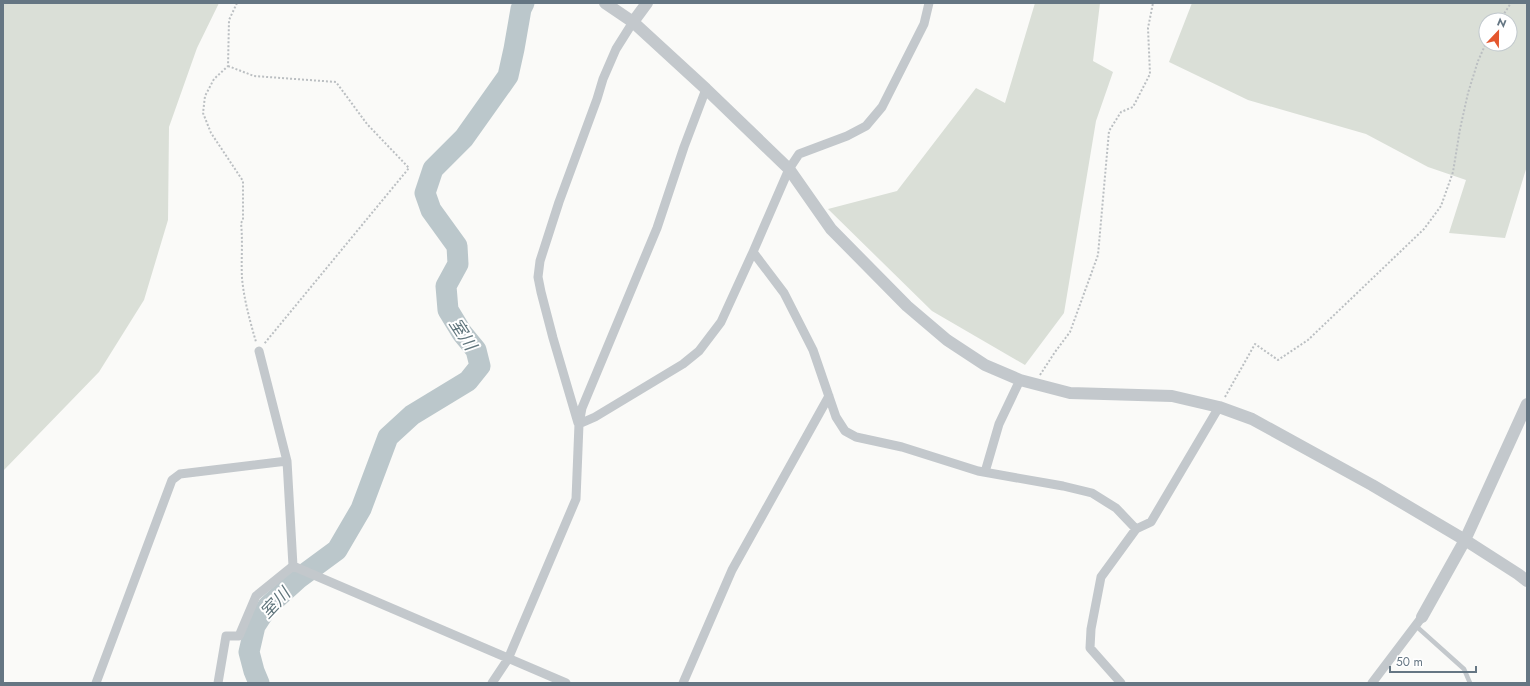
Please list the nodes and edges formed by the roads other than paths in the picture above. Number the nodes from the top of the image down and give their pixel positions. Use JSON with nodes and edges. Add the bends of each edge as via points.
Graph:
{"nodes":[{"id":1,"x":605,"y":3,"type":"edge"},
{"id":2,"x":647,"y":3,"type":"edge"},
{"id":3,"x":929,"y":3,"type":"edge"},
{"id":4,"x":633,"y":22,"type":"junction"},
{"id":5,"x":706,"y":89,"type":"junction"},
{"id":6,"x":789,"y":169,"type":"junction"},
{"id":7,"x":753,"y":252,"type":"junction"},
{"id":8,"x":259,"y":351,"type":"road end"},
{"id":9,"x":1020,"y":380,"type":"junction"},
{"id":10,"x":829,"y":396,"type":"junction"},
{"id":11,"x":1527,"y":404,"type":"edge"},
{"id":12,"x":1219,"y":406,"type":"junction"},
{"id":13,"x":579,"y":424,"type":"junction"},
{"id":14,"x":287,"y":461,"type":"junction"},
{"id":15,"x":985,"y":472,"type":"junction"},
{"id":16,"x":1136,"y":529,"type":"junction"},
{"id":17,"x":1465,"y":540,"type":"junction"},
{"id":18,"x":293,"y":566,"type":"junction"},
{"id":19,"x":1527,"y":581,"type":"edge"},
{"id":20,"x":1419,"y":621,"type":"junction"},
{"id":21,"x":508,"y":659,"type":"junction"},
{"id":22,"x":96,"y":683,"type":"edge"},
{"id":23,"x":218,"y":683,"type":"edge"},
{"id":24,"x":492,"y":683,"type":"edge"},
{"id":25,"x":566,"y":683,"type":"edge"},
{"id":26,"x":683,"y":683,"type":"edge"},
{"id":27,"x":1121,"y":683,"type":"edge"},
{"id":28,"x":1372,"y":683,"type":"edge"},
{"id":29,"x":1470,"y":683,"type":"edge"}],
"edges":[{"from":1,"to":4,"type":"street"},
{"from":2,"to":4,"type":"street"},
{"from":3,"to":6,"type":"street","via":[[924,24],[882,107],[866,126],[800,154]]},
{"from":4,"to":5,"type":"street"},
{"from":4,"to":13,"type":"street","via":[[616,49],[603,79],[540,261],[538,277],[541,292]]},
{"from":5,"to":6,"type":"street"},
{"from":5,"to":13,"type":"street","via":[[657,228],[582,408]]},
{"from":6,"to":7,"type":"street"},
{"from":6,"to":9,"type":"street","via":[[831,229],[907,306],[947,340],[985,365]]},
{"from":7,"to":10,"type":"street","via":[[784,292],[813,350]]},
{"from":7,"to":13,"type":"street","via":[[721,322],[698,351],[683,364]]},
{"from":8,"to":14,"type":"street"},
{"from":9,"to":12,"type":"street","via":[[1070,393],[1172,396]]},
{"from":9,"to":15,"type":"street","via":[[1000,424]]},
{"from":10,"to":15,"type":"street","via":[[836,417],[845,431],[856,437],[902,447]]},
{"from":10,"to":26,"type":"street","via":[[732,570]]},
{"from":11,"to":17,"type":"street"},
{"from":12,"to":16,"type":"street","via":[[1151,522]]},
{"from":12,"to":17,"type":"street","via":[[1252,419]]},
{"from":13,"to":21,"type":"street","via":[[576,499]]},
{"from":14,"to":18,"type":"street"},
{"from":14,"to":22,"type":"street","via":[[180,474],[172,480]]},
{"from":15,"to":16,"type":"street","via":[[1092,493],[1116,508]]},
{"from":16,"to":27,"type":"street","via":[[1101,577],[1091,629],[1090,648]]},
{"from":17,"to":19,"type":"street"},
{"from":17,"to":20,"type":"street"},
{"from":18,"to":21,"type":"street"},
{"from":18,"to":23,"type":"street","via":[[256,596],[240,636],[226,636]]},
{"from":20,"to":28,"type":"street"},
{"from":20,"to":29,"type":"lane","via":[[1464,669]]},
{"from":21,"to":24,"type":"street"},
{"from":21,"to":25,"type":"street"}]}
